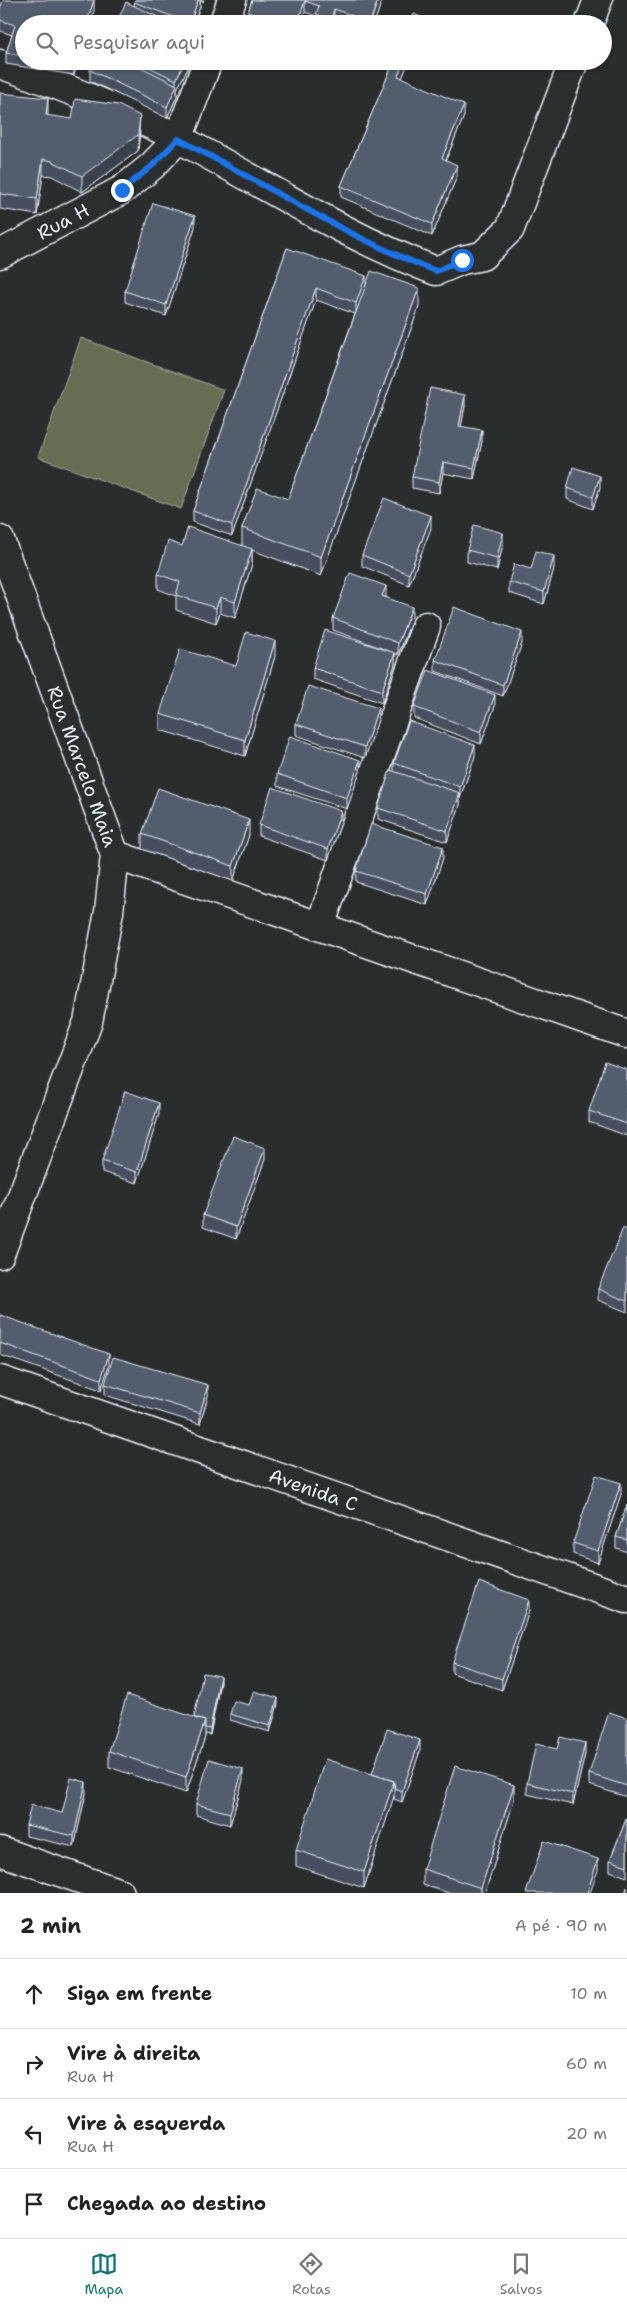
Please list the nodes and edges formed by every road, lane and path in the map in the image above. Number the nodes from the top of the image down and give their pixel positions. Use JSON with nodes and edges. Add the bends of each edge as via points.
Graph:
{"nodes":[{"id":1,"x":232,"y":0,"type":"edge"},
{"id":2,"x":598,"y":0,"type":"edge"},
{"id":3,"x":226,"y":15,"type":"edge"},
{"id":4,"x":592,"y":15,"type":"edge"},
{"id":5,"x":0,"y":64,"type":"edge"},
{"id":6,"x":15,"y":69,"type":"edge"},
{"id":7,"x":17,"y":70,"type":"edge"},
{"id":8,"x":205,"y":70,"type":"edge"},
{"id":9,"x":571,"y":70,"type":"edge"},
{"id":10,"x":178,"y":139,"type":"junction"},
{"id":11,"x":0,"y":254,"type":"edge"},
{"id":12,"x":0,"y":540,"type":"edge"},
{"id":13,"x":426,"y":626,"type":"dead end"},
{"id":14,"x":115,"y":855,"type":"junction"},
{"id":15,"x":320,"y":926,"type":"junction"},
{"id":16,"x":627,"y":1034,"type":"edge"},
{"id":17,"x":0,"y":1254,"type":"edge"},
{"id":18,"x":0,"y":1380,"type":"edge"},
{"id":19,"x":627,"y":1599,"type":"edge"},
{"id":20,"x":0,"y":1851,"type":"edge"},
{"id":21,"x":120,"y":1893,"type":"edge"}],
"edges":[{"from":1,"to":3,"type":"street"},
{"from":2,"to":4,"type":"street"},
{"from":5,"to":6,"type":"street"},
{"from":7,"to":10,"type":"street","via":[[92,97]]},
{"from":8,"to":10,"type":"street"},
{"from":9,"to":10,"type":"street","via":[[510,229],[482,256],[436,271],[375,246]]},
{"from":10,"to":11,"type":"street","name":"Rua H","via":[[122,190]]},
{"from":12,"to":14,"type":"street","name":"Rua Marcelo Maia"},
{"from":13,"to":15,"type":"street"},
{"from":14,"to":15,"type":"street"},
{"from":14,"to":17,"type":"street","name":"Rua Marcelo Maia","via":[[88,1022]]},
{"from":15,"to":16,"type":"street"},
{"from":18,"to":19,"type":"street","name":"Avenida C"},
{"from":20,"to":21,"type":"street"}]}
